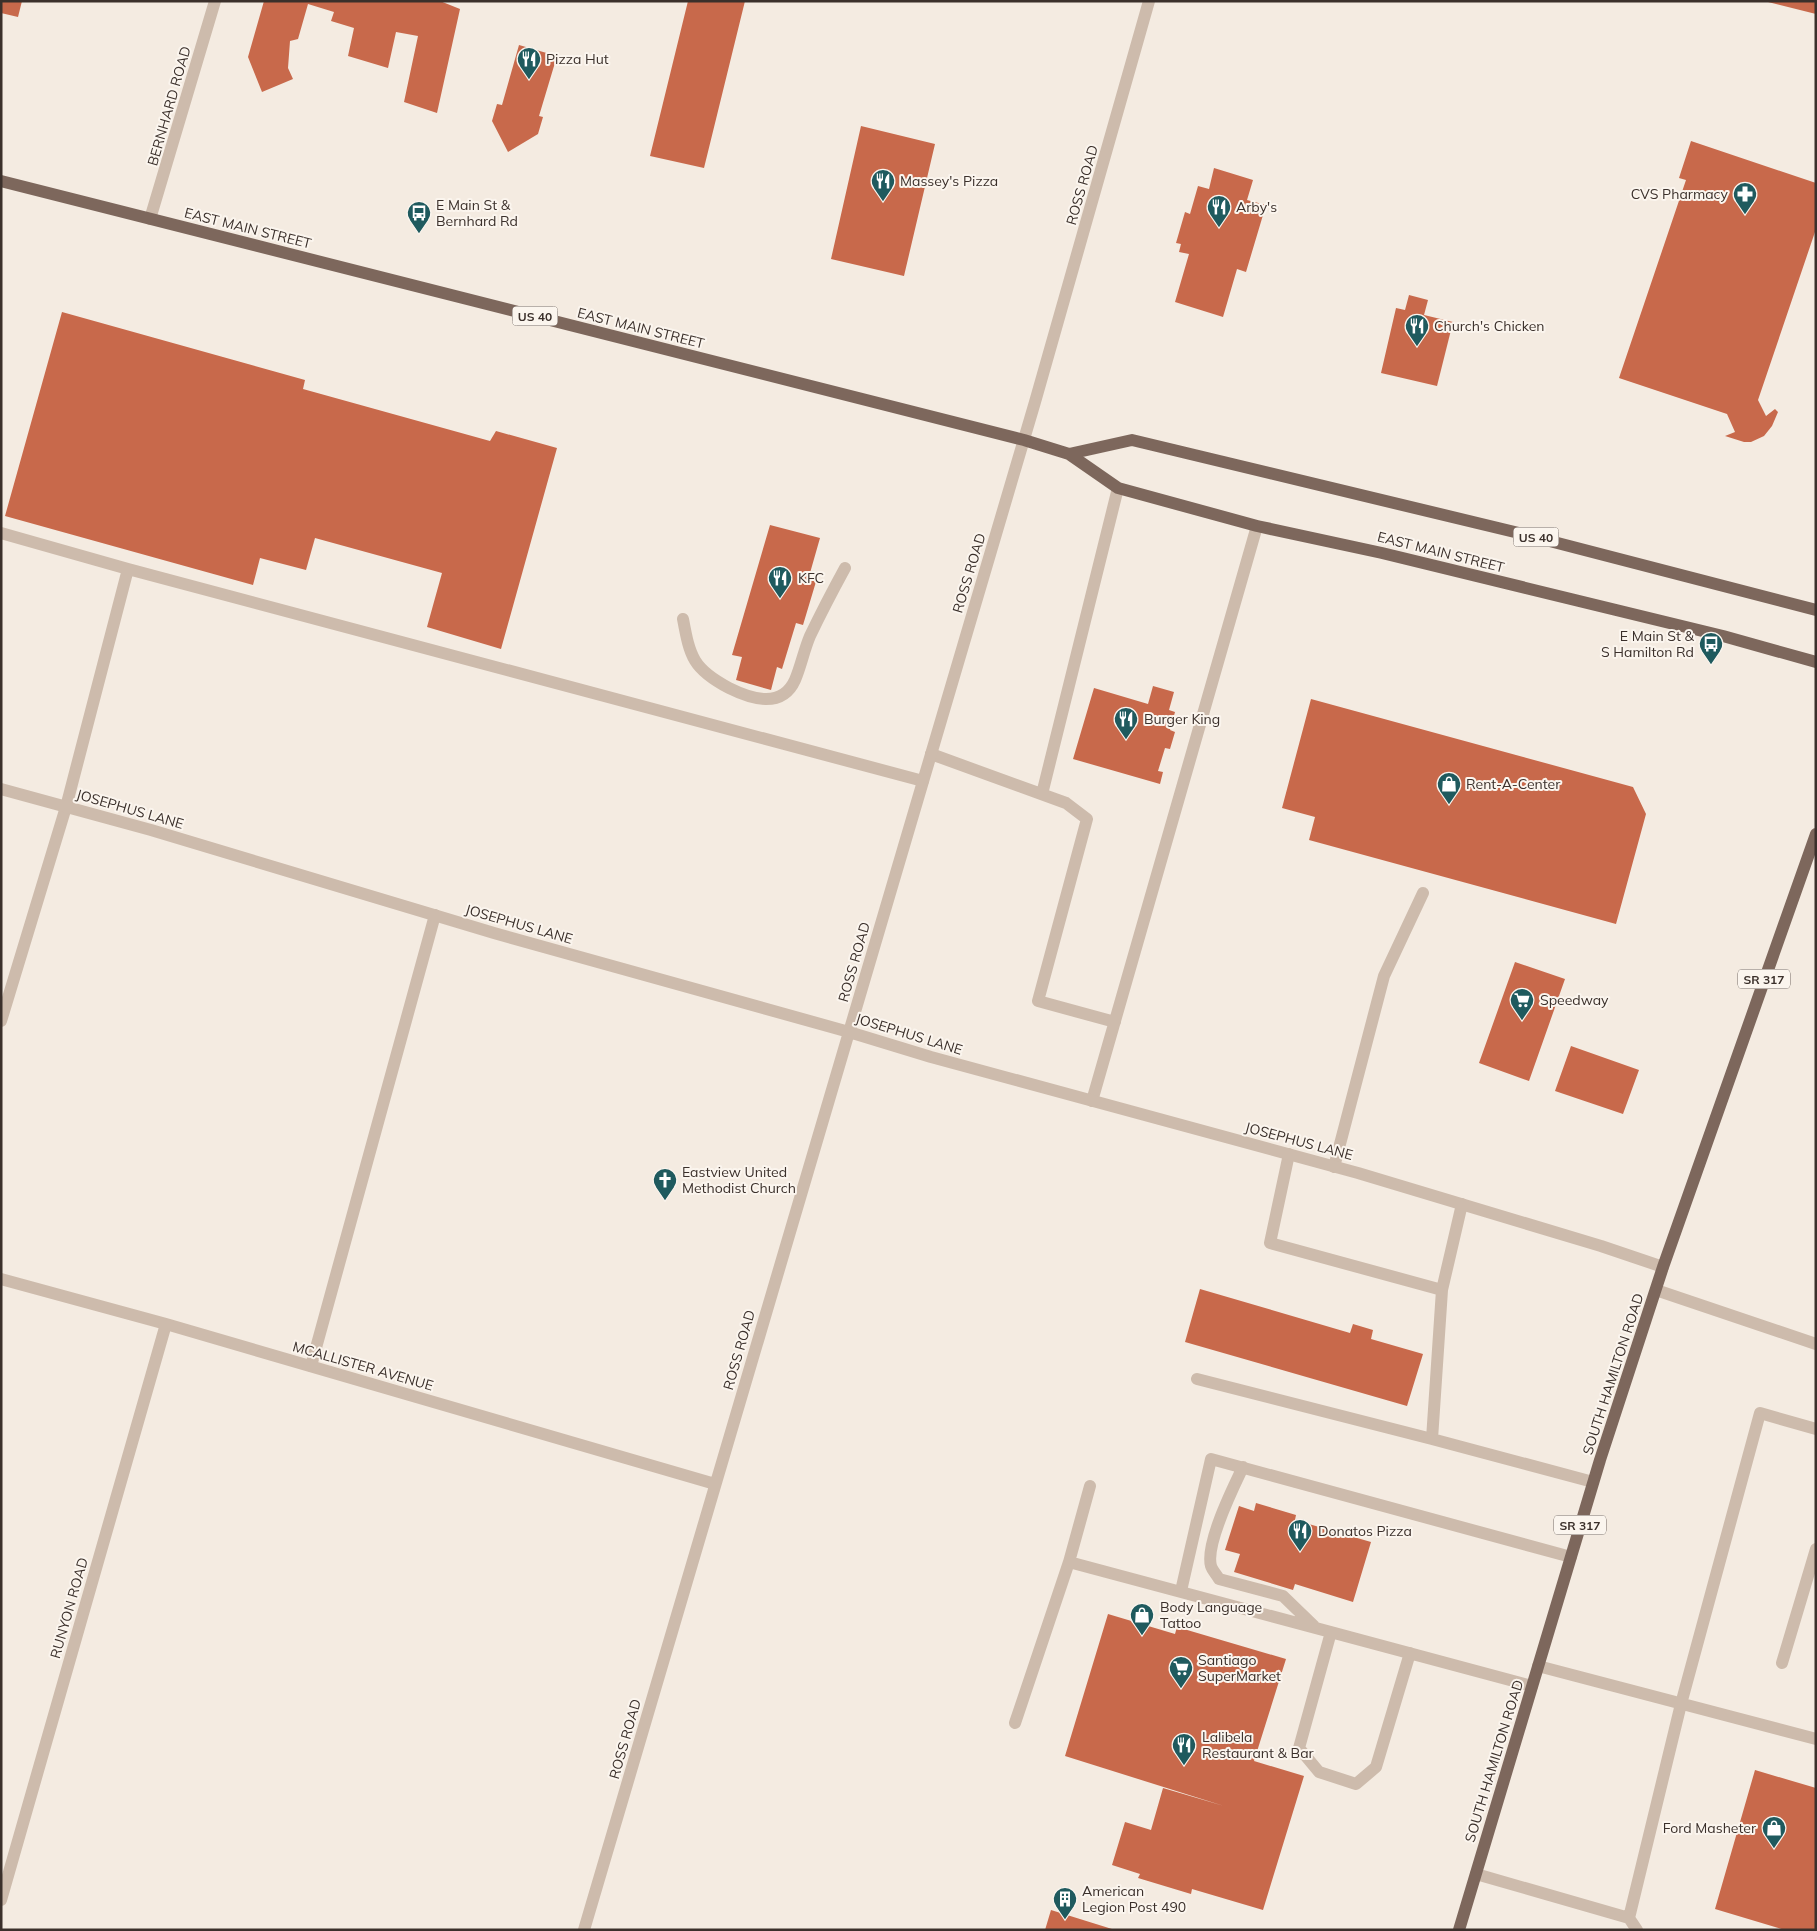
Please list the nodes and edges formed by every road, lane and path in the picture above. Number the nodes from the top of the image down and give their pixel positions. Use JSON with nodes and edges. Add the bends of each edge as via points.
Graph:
{"nodes":[{"id":1,"x":215,"y":1,"type":"edge"},
{"id":2,"x":1149,"y":1,"type":"edge"},
{"id":3,"x":1,"y":181,"type":"edge"},
{"id":4,"x":150,"y":219,"type":"junction"},
{"id":5,"x":1024,"y":440,"type":"junction"},
{"id":6,"x":1069,"y":454,"type":"junction"},
{"id":7,"x":1118,"y":488,"type":"junction"},
{"id":8,"x":1257,"y":526,"type":"junction"},
{"id":9,"x":1,"y":533,"type":"edge"},
{"id":10,"x":845,"y":568,"type":"dead end"},
{"id":11,"x":128,"y":569,"type":"junction"},
{"id":12,"x":1816,"y":610,"type":"edge"},
{"id":13,"x":683,"y":619,"type":"dead end"},
{"id":14,"x":1816,"y":662,"type":"edge"},
{"id":15,"x":930,"y":754,"type":"junction"},
{"id":16,"x":922,"y":781,"type":"junction"},
{"id":17,"x":1,"y":789,"type":"edge"},
{"id":18,"x":1042,"y":794,"type":"junction"},
{"id":19,"x":66,"y":807,"type":"junction"},
{"id":20,"x":1816,"y":834,"type":"edge"},
{"id":21,"x":1423,"y":893,"type":"dead end"},
{"id":22,"x":435,"y":915,"type":"junction"},
{"id":23,"x":1,"y":1021,"type":"edge"},
{"id":24,"x":1115,"y":1022,"type":"junction"},
{"id":25,"x":849,"y":1032,"type":"junction"},
{"id":26,"x":1092,"y":1101,"type":"junction"},
{"id":27,"x":1289,"y":1154,"type":"junction"},
{"id":28,"x":1334,"y":1167,"type":"junction"},
{"id":29,"x":1462,"y":1204,"type":"junction"},
{"id":30,"x":1664,"y":1267,"type":"junction"},
{"id":31,"x":1,"y":1279,"type":"edge"},
{"id":32,"x":1442,"y":1290,"type":"junction"},
{"id":33,"x":1656,"y":1290,"type":"junction"},
{"id":34,"x":166,"y":1324,"type":"junction"},
{"id":35,"x":1816,"y":1344,"type":"edge"},
{"id":36,"x":311,"y":1366,"type":"junction"},
{"id":37,"x":1197,"y":1380,"type":"dead end"},
{"id":38,"x":1816,"y":1429,"type":"edge"},
{"id":39,"x":1432,"y":1440,"type":"junction"},
{"id":40,"x":1243,"y":1467,"type":"junction"},
{"id":41,"x":1593,"y":1482,"type":"junction"},
{"id":42,"x":715,"y":1484,"type":"junction"},
{"id":43,"x":1090,"y":1486,"type":"dead end"},
{"id":44,"x":1816,"y":1548,"type":"edge"},
{"id":45,"x":1571,"y":1557,"type":"junction"},
{"id":46,"x":1069,"y":1562,"type":"junction"},
{"id":47,"x":1181,"y":1591,"type":"junction"},
{"id":48,"x":1315,"y":1627,"type":"junction"},
{"id":49,"x":1331,"y":1632,"type":"junction"},
{"id":50,"x":1410,"y":1653,"type":"junction"},
{"id":51,"x":1782,"y":1663,"type":"dead end"},
{"id":52,"x":1538,"y":1666,"type":"junction"},
{"id":53,"x":1532,"y":1686,"type":"junction"},
{"id":54,"x":1681,"y":1704,"type":"junction"},
{"id":55,"x":1015,"y":1723,"type":"dead end"},
{"id":56,"x":1816,"y":1739,"type":"edge"},
{"id":57,"x":1476,"y":1874,"type":"junction"},
{"id":58,"x":1,"y":1900,"type":"edge"},
{"id":59,"x":1627,"y":1924,"type":"edge"},
{"id":60,"x":584,"y":1930,"type":"edge"},
{"id":61,"x":1459,"y":1930,"type":"edge"},
{"id":62,"x":1637,"y":1930,"type":"edge"}],
"edges":[{"from":1,"to":4,"type":"street","name":"BERNHARD ROAD"},
{"from":2,"to":5,"type":"street","name":"ROSS ROAD"},
{"from":3,"to":4,"type":"main road","name":"EAST MAIN STREET","number":"US 40"},
{"from":4,"to":5,"type":"main road","name":"EAST MAIN STREET","number":"US 40"},
{"from":5,"to":6,"type":"main road","name":"EAST MAIN STREET","number":"US 40"},
{"from":5,"to":15,"type":"street","name":"ROSS ROAD"},
{"from":6,"to":7,"type":"main road","name":"EAST MAIN STREET","number":"US 40"},
{"from":6,"to":12,"type":"main road","name":"EAST MAIN STREET","number":"US 40","via":[[1132,440],[1523,534]]},
{"from":7,"to":8,"type":"main road","name":"EAST MAIN STREET","number":"US 40"},
{"from":7,"to":18,"type":"street"},
{"from":8,"to":14,"type":"main road","name":"EAST MAIN STREET","number":"US 40","via":[[1392,555]]},
{"from":8,"to":24,"type":"street"},
{"from":9,"to":11,"type":"street"},
{"from":10,"to":13,"type":"street","via":[[809,638],[795,680],[782,696],[768,700],[741,694],[713,680],[696,664],[688,647]]},
{"from":11,"to":16,"type":"street"},
{"from":11,"to":19,"type":"street"},
{"from":15,"to":16,"type":"street","name":"ROSS ROAD"},
{"from":15,"to":18,"type":"street"},
{"from":16,"to":25,"type":"street","name":"ROSS ROAD"},
{"from":17,"to":19,"type":"street","name":"JOSEPHUS LANE"},
{"from":18,"to":24,"type":"street","via":[[1066,802],[1087,819],[1038,1001]]},
{"from":19,"to":22,"type":"street","name":"JOSEPHUS LANE"},
{"from":19,"to":23,"type":"street"},
{"from":20,"to":30,"type":"main road","name":"SOUTH HAMILTON ROAD","number":"SR 317"},
{"from":21,"to":28,"type":"street","via":[[1384,976]]},
{"from":22,"to":25,"type":"street","name":"JOSEPHUS LANE"},
{"from":22,"to":36,"type":"street"},
{"from":24,"to":26,"type":"street"},
{"from":25,"to":26,"type":"street","name":"JOSEPHUS LANE"},
{"from":25,"to":42,"type":"street","name":"ROSS ROAD"},
{"from":26,"to":27,"type":"street","name":"JOSEPHUS LANE"},
{"from":27,"to":28,"type":"street","name":"JOSEPHUS LANE"},
{"from":27,"to":32,"type":"street","via":[[1270,1243]]},
{"from":28,"to":29,"type":"street","name":"JOSEPHUS LANE"},
{"from":29,"to":30,"type":"street","name":"JOSEPHUS LANE"},
{"from":29,"to":32,"type":"street"},
{"from":30,"to":33,"type":"main road","name":"SOUTH HAMILTON ROAD","number":"SR 317"},
{"from":31,"to":34,"type":"street","name":"MCALLISTER AVENUE"},
{"from":32,"to":39,"type":"street"},
{"from":33,"to":35,"type":"street"},
{"from":33,"to":41,"type":"main road","name":"SOUTH HAMILTON ROAD","number":"SR 317"},
{"from":34,"to":36,"type":"street","name":"MCALLISTER AVENUE"},
{"from":34,"to":58,"type":"street","name":"RUNYON ROAD"},
{"from":36,"to":42,"type":"street","name":"MCALLISTER AVENUE"},
{"from":37,"to":39,"type":"street"},
{"from":38,"to":54,"type":"street","via":[[1760,1413]]},
{"from":39,"to":41,"type":"street"},
{"from":40,"to":45,"type":"street"},
{"from":40,"to":47,"type":"street","via":[[1211,1459]]},
{"from":40,"to":48,"type":"street","via":[[1224,1509],[1210,1554],[1211,1567],[1219,1579],[1283,1596]]},
{"from":41,"to":45,"type":"main road","name":"SOUTH HAMILTON ROAD","number":"SR 317"},
{"from":42,"to":60,"type":"street","name":"ROSS ROAD"},
{"from":43,"to":46,"type":"street"},
{"from":44,"to":51,"type":"street"},
{"from":45,"to":52,"type":"main road","name":"SOUTH HAMILTON ROAD","number":"SR 317"},
{"from":46,"to":47,"type":"street"},
{"from":46,"to":55,"type":"street"},
{"from":47,"to":48,"type":"street"},
{"from":48,"to":49,"type":"street"},
{"from":49,"to":50,"type":"street"},
{"from":49,"to":50,"type":"street","via":[[1299,1748],[1319,1772],[1356,1784],[1376,1766]]},
{"from":50,"to":53,"type":"street"},
{"from":52,"to":53,"type":"main road","name":"SOUTH HAMILTON ROAD","number":"SR 317"},
{"from":52,"to":54,"type":"street"},
{"from":53,"to":57,"type":"main road","name":"SOUTH HAMILTON ROAD","number":"SR 317"},
{"from":54,"to":56,"type":"street"},
{"from":54,"to":59,"type":"street"},
{"from":57,"to":59,"type":"street"},
{"from":57,"to":61,"type":"main road","name":"SOUTH HAMILTON ROAD","number":"SR 317"},
{"from":59,"to":62,"type":"street"}]}
